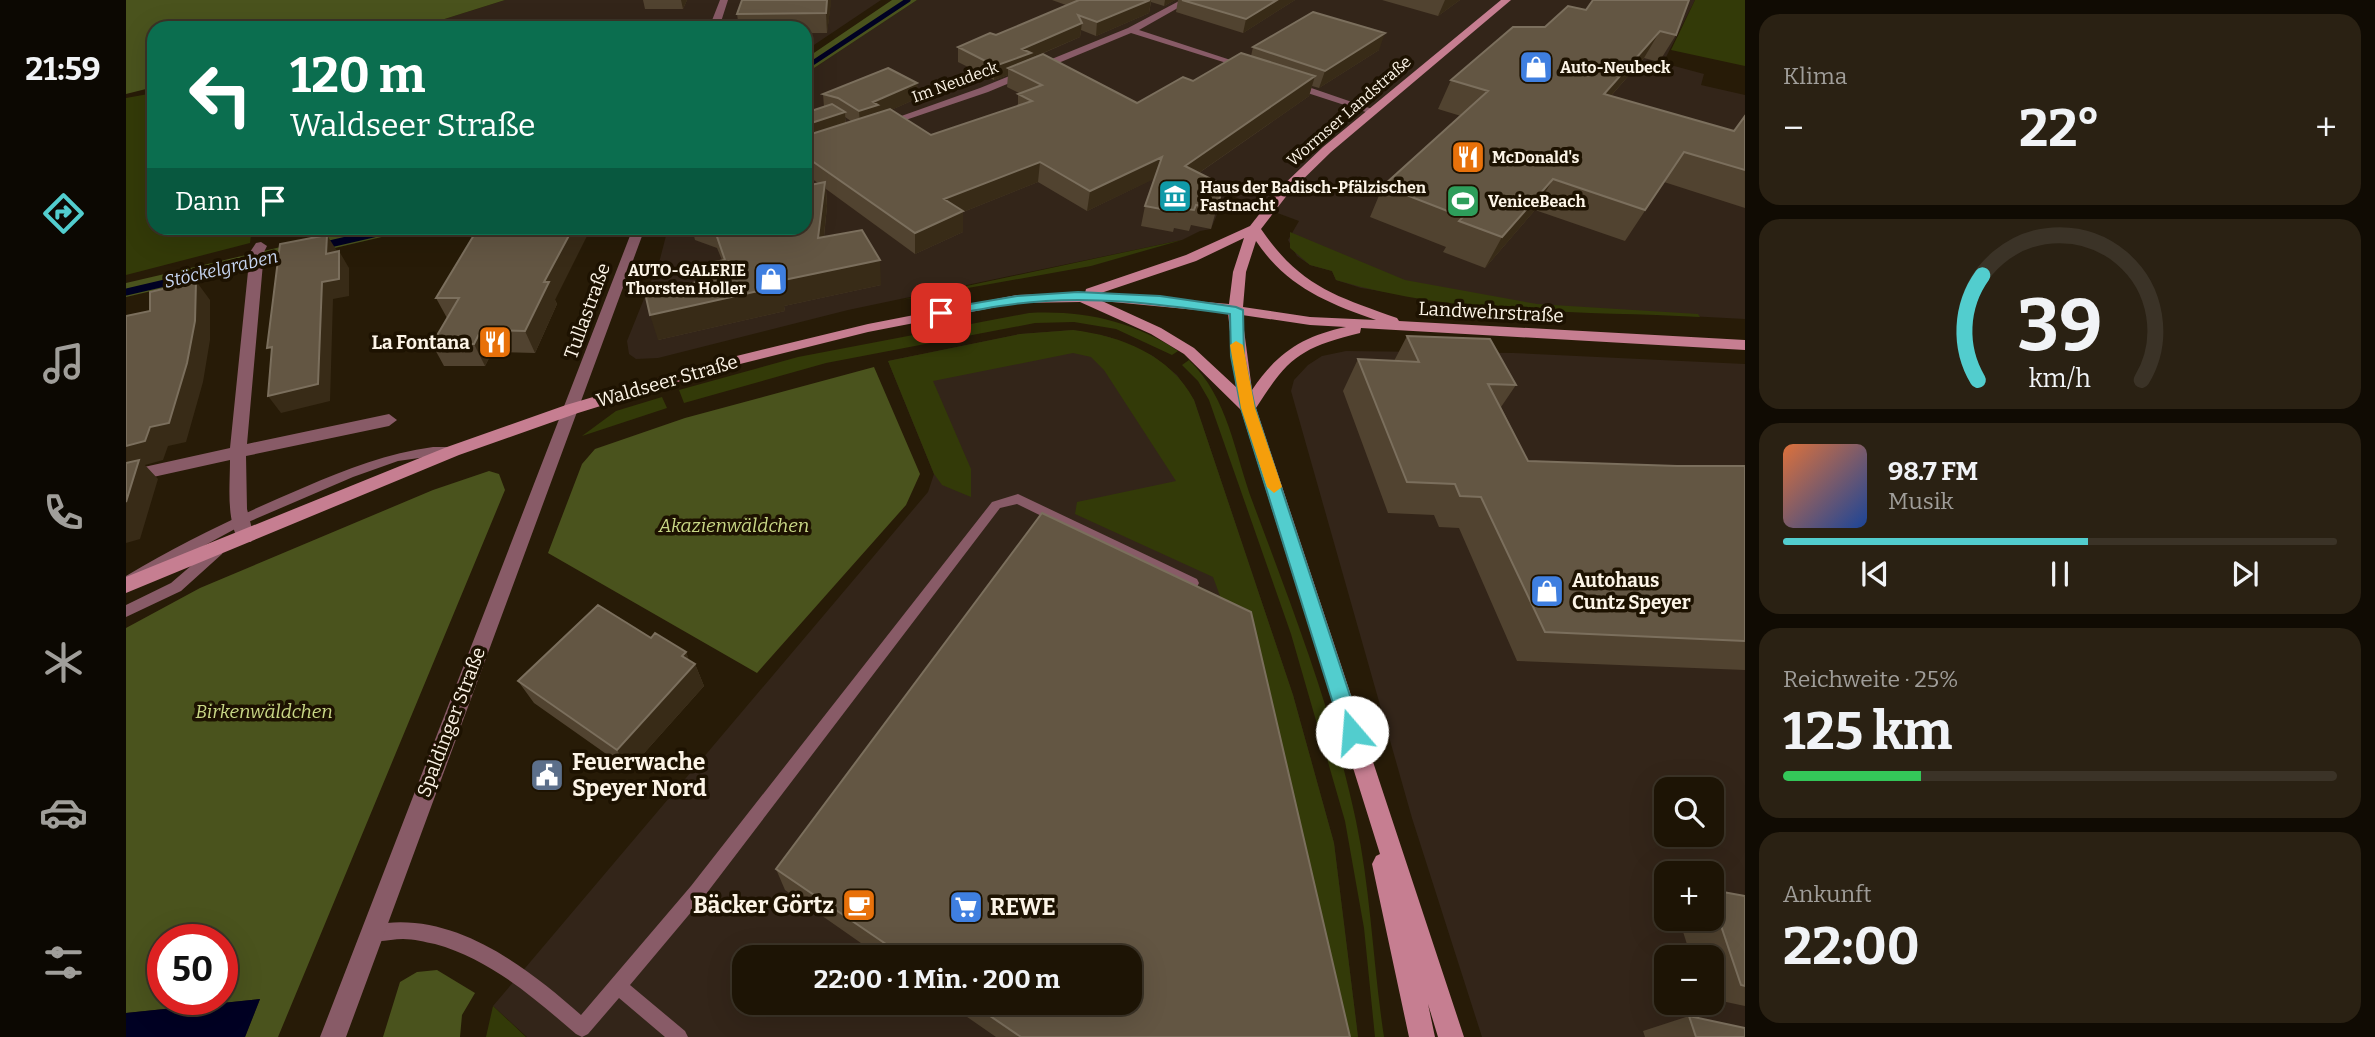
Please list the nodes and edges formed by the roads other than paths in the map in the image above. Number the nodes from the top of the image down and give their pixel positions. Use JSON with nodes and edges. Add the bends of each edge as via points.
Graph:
{"nodes":[{"id":1,"x":724,"y":0,"type":"edge"},
{"id":2,"x":1188,"y":0,"type":"edge"},
{"id":3,"x":1507,"y":0,"type":"edge"},
{"id":4,"x":1150,"y":8,"type":"edge"},
{"id":5,"x":1163,"y":12,"type":"junction"},
{"id":6,"x":716,"y":21,"type":"edge"},
{"id":7,"x":1132,"y":30,"type":"junction"},
{"id":8,"x":1262,"y":74,"type":"edge"},
{"id":9,"x":1275,"y":79,"type":"edge"},
{"id":10,"x":1373,"y":111,"type":"junction"},
{"id":11,"x":872,"y":128,"type":"edge"},
{"id":12,"x":1254,"y":229,"type":"junction"},
{"id":13,"x":636,"y":235,"type":"edge"},
{"id":14,"x":258,"y":255,"type":"dead end"},
{"id":15,"x":1078,"y":296,"type":"junction"},
{"id":16,"x":1236,"y":310,"type":"junction"},
{"id":17,"x":1410,"y":327,"type":"junction"},
{"id":18,"x":1745,"y":345,"type":"edge"},
{"id":19,"x":1248,"y":408,"type":"junction"},
{"id":20,"x":572,"y":409,"type":"junction"},
{"id":21,"x":389,"y":420,"type":"dead end"},
{"id":22,"x":453,"y":451,"type":"junction"},
{"id":23,"x":238,"y":452,"type":"junction"},
{"id":24,"x":126,"y":477,"type":"edge"},
{"id":25,"x":241,"y":518,"type":"junction"},
{"id":26,"x":245,"y":537,"type":"junction"},
{"id":27,"x":223,"y":545,"type":"junction"},
{"id":28,"x":1192,"y":583,"type":"edge"},
{"id":29,"x":126,"y":584,"type":"edge"},
{"id":30,"x":126,"y":611,"type":"edge"},
{"id":31,"x":1364,"y":772,"type":"junction"},
{"id":32,"x":372,"y":933,"type":"junction"},
{"id":33,"x":618,"y":986,"type":"junction"},
{"id":34,"x":333,"y":1037,"type":"edge"},
{"id":35,"x":679,"y":1037,"type":"edge"},
{"id":36,"x":1422,"y":1037,"type":"edge"},
{"id":37,"x":1451,"y":1037,"type":"edge"}],
"edges":[{"from":1,"to":6,"type":"street"},
{"from":2,"to":5,"type":"street","name":"Im Neudeck"},
{"from":3,"to":10,"type":"main road","name":"Wormser Landstraße"},
{"from":4,"to":5,"type":"street"},
{"from":5,"to":7,"type":"street","name":"Im Neudeck"},
{"from":7,"to":8,"type":"street"},
{"from":7,"to":11,"type":"street","name":"Im Neudeck","via":[[984,90]]},
{"from":9,"to":10,"type":"street"},
{"from":10,"to":12,"type":"main road","name":"Wormser Landstraße","via":[[1285,191]]},
{"from":12,"to":15,"type":"main road","via":[[1191,258]]},
{"from":12,"to":16,"type":"main road","name":"Wormser Landstraße"},
{"from":12,"to":17,"type":"main road","via":[[1285,272],[1298,282]]},
{"from":13,"to":20,"type":"street","name":"Tullastraße"},
{"from":14,"to":23,"type":"street"},
{"from":15,"to":16,"type":"main road","name":"Waldseer Straße"},
{"from":15,"to":19,"type":"main road","via":[[1189,351]]},
{"from":15,"to":20,"type":"main road","name":"Waldseer Straße","via":[[1017,299],[868,328],[663,380]]},
{"from":16,"to":17,"type":"main road","name":"Landwehrstraße","via":[[1310,321]]},
{"from":16,"to":19,"type":"main road","name":"Wormser Landstraße","via":[[1235,337]]},
{"from":17,"to":18,"type":"main road","name":"Landwehrstraße"},
{"from":17,"to":19,"type":"main road","via":[[1328,335],[1293,349],[1278,362]]},
{"from":19,"to":31,"type":"main road","name":"Wormser Landstraße"},
{"from":20,"to":22,"type":"main road","name":"Waldseer Straße"},
{"from":20,"to":32,"type":"street","name":"Spaldinger Straße"},
{"from":21,"to":23,"type":"street"},
{"from":22,"to":25,"type":"lane","via":[[418,450],[397,456]]},
{"from":22,"to":26,"type":"main road","name":"Waldseer Straße"},
{"from":23,"to":24,"type":"street"},
{"from":23,"to":25,"type":"street"},
{"from":25,"to":26,"type":"street"},
{"from":25,"to":29,"type":"lane","via":[[186,545]]},
{"from":26,"to":27,"type":"main road","name":"Waldseer Straße"},
{"from":27,"to":29,"type":"main road","name":"Waldseer Straße"},
{"from":27,"to":30,"type":"lane","via":[[176,587]]},
{"from":28,"to":33,"type":"lane","via":[[1018,499],[996,505],[697,892]]},
{"from":31,"to":36,"type":"main road"},
{"from":31,"to":37,"type":"main road"},
{"from":32,"to":33,"type":"lane","via":[[409,931],[447,940],[509,969],[582,1028]]},
{"from":32,"to":34,"type":"street","name":"Spaldinger Straße"},
{"from":33,"to":35,"type":"lane"}]}
